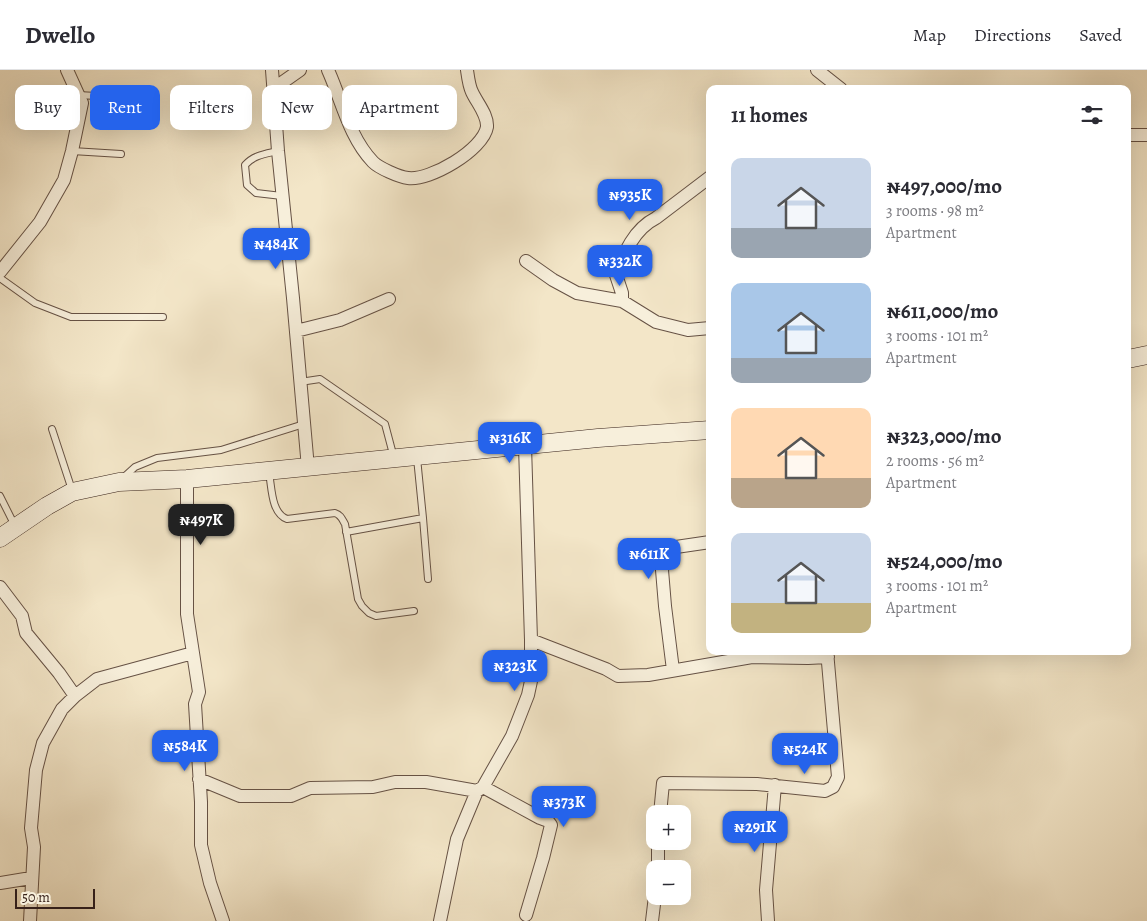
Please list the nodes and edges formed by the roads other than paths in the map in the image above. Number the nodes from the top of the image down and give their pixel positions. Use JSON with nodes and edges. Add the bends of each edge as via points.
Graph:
{"nodes":[{"id":1,"x":68,"y":70,"type":"edge"},
{"id":2,"x":272,"y":70,"type":"edge"},
{"id":3,"x":300,"y":70,"type":"edge"},
{"id":4,"x":328,"y":70,"type":"edge"},
{"id":5,"x":467,"y":70,"type":"edge"},
{"id":6,"x":817,"y":70,"type":"edge"},
{"id":7,"x":74,"y":85,"type":"edge"},
{"id":8,"x":273,"y":85,"type":"edge"},
{"id":9,"x":279,"y":85,"type":"edge"},
{"id":10,"x":836,"y":85,"type":"edge"},
{"id":11,"x":80,"y":99,"type":"edge"},
{"id":12,"x":80,"y":113,"type":"edge"},
{"id":13,"x":76,"y":130,"type":"edge"},
{"id":14,"x":276,"y":130,"type":"edge"},
{"id":15,"x":1131,"y":135,"type":"edge"},
{"id":16,"x":1147,"y":135,"type":"edge"},
{"id":17,"x":72,"y":151,"type":"junction"},
{"id":18,"x":278,"y":151,"type":"junction"},
{"id":19,"x":121,"y":154,"type":"dead end"},
{"id":20,"x":706,"y":179,"type":"edge"},
{"id":21,"x":282,"y":196,"type":"junction"},
{"id":22,"x":526,"y":261,"type":"dead end"},
{"id":23,"x":0,"y":272,"type":"edge"},
{"id":24,"x":0,"y":278,"type":"edge"},
{"id":25,"x":389,"y":299,"type":"dead end"},
{"id":26,"x":622,"y":301,"type":"junction"},
{"id":27,"x":163,"y":317,"type":"dead end"},
{"id":28,"x":706,"y":328,"type":"edge"},
{"id":29,"x":296,"y":332,"type":"junction"},
{"id":30,"x":1147,"y":355,"type":"edge"},
{"id":31,"x":1131,"y":358,"type":"edge"},
{"id":32,"x":300,"y":382,"type":"junction"},
{"id":33,"x":304,"y":424,"type":"junction"},
{"id":34,"x":52,"y":429,"type":"dead end"},
{"id":35,"x":706,"y":430,"type":"edge"},
{"id":36,"x":525,"y":446,"type":"junction"},
{"id":37,"x":417,"y":457,"type":"junction"},
{"id":38,"x":394,"y":459,"type":"junction"},
{"id":39,"x":308,"y":468,"type":"junction"},
{"id":40,"x":269,"y":472,"type":"junction"},
{"id":41,"x":187,"y":479,"type":"junction"},
{"id":42,"x":119,"y":482,"type":"junction"},
{"id":43,"x":72,"y":492,"type":"junction"},
{"id":44,"x":0,"y":496,"type":"edge"},
{"id":45,"x":423,"y":518,"type":"junction"},
{"id":46,"x":15,"y":526,"type":"junction"},
{"id":47,"x":346,"y":532,"type":"junction"},
{"id":48,"x":0,"y":538,"type":"edge"},
{"id":49,"x":706,"y":543,"type":"edge"},
{"id":50,"x":428,"y":579,"type":"dead end"},
{"id":51,"x":0,"y":587,"type":"edge"},
{"id":52,"x":414,"y":611,"type":"dead end"},
{"id":53,"x":532,"y":640,"type":"junction"},
{"id":54,"x":193,"y":653,"type":"junction"},
{"id":55,"x":822,"y":655,"type":"edge"},
{"id":56,"x":827,"y":655,"type":"edge"},
{"id":57,"x":673,"y":670,"type":"junction"},
{"id":58,"x":75,"y":696,"type":"junction"},
{"id":59,"x":200,"y":779,"type":"junction"},
{"id":60,"x":775,"y":786,"type":"junction"},
{"id":61,"x":480,"y":789,"type":"junction"},
{"id":62,"x":661,"y":805,"type":"edge"},
{"id":63,"x":31,"y":878,"type":"junction"},
{"id":64,"x":0,"y":883,"type":"edge"},
{"id":65,"x":654,"y":905,"type":"edge"},
{"id":66,"x":526,"y":915,"type":"dead end"},
{"id":67,"x":30,"y":921,"type":"edge"},
{"id":68,"x":223,"y":921,"type":"edge"},
{"id":69,"x":440,"y":921,"type":"edge"},
{"id":70,"x":652,"y":921,"type":"edge"},
{"id":71,"x":768,"y":921,"type":"edge"}],
"edges":[{"from":1,"to":7,"type":"street"},
{"from":2,"to":8,"type":"street"},
{"from":3,"to":9,"type":"street"},
{"from":4,"to":5,"type":"street","via":[[346,119],[374,164],[409,178],[433,174],[445,168],[473,148],[487,128],[487,120],[471,90]]},
{"from":6,"to":10,"type":"street"},
{"from":11,"to":12,"type":"street"},
{"from":13,"to":17,"type":"street"},
{"from":14,"to":18,"type":"street"},
{"from":15,"to":16,"type":"street"},
{"from":17,"to":19,"type":"lane"},
{"from":17,"to":23,"type":"street","via":[[64,180],[40,222]]},
{"from":18,"to":21,"type":"street"},
{"from":18,"to":21,"type":"lane","via":[[250,159],[246,165],[247,185],[256,193]]},
{"from":20,"to":26,"type":"street","via":[[634,237],[616,275]]},
{"from":21,"to":29,"type":"street"},
{"from":22,"to":26,"type":"street","via":[[577,293]]},
{"from":24,"to":27,"type":"lane","via":[[35,303],[71,317]]},
{"from":25,"to":29,"type":"street","via":[[340,320]]},
{"from":26,"to":28,"type":"street","via":[[656,322],[688,330]]},
{"from":29,"to":32,"type":"street"},
{"from":30,"to":31,"type":"street"},
{"from":32,"to":33,"type":"street"},
{"from":32,"to":38,"type":"lane","via":[[320,379],[385,424]]},
{"from":33,"to":39,"type":"street"},
{"from":33,"to":42,"type":"lane","via":[[221,450],[157,458],[135,467]]},
{"from":34,"to":43,"type":"lane"},
{"from":35,"to":36,"type":"street"},
{"from":36,"to":37,"type":"street"},
{"from":36,"to":53,"type":"street"},
{"from":37,"to":38,"type":"street"},
{"from":37,"to":45,"type":"lane"},
{"from":38,"to":39,"type":"street"},
{"from":39,"to":40,"type":"street"},
{"from":40,"to":41,"type":"street"},
{"from":40,"to":47,"type":"lane","via":[[280,516],[287,519],[335,513],[342,518]]},
{"from":41,"to":42,"type":"street"},
{"from":41,"to":54,"type":"street","via":[[187,614]]},
{"from":42,"to":43,"type":"street"},
{"from":43,"to":46,"type":"street"},
{"from":44,"to":46,"type":"lane"},
{"from":45,"to":47,"type":"lane"},
{"from":45,"to":50,"type":"lane"},
{"from":46,"to":48,"type":"street"},
{"from":47,"to":52,"type":"lane","via":[[362,606],[376,616]]},
{"from":49,"to":57,"type":"street","via":[[676,547],[667,554],[662,570]]},
{"from":51,"to":58,"type":"street","via":[[22,616],[26,633]]},
{"from":53,"to":57,"type":"street","via":[[618,676]]},
{"from":53,"to":61,"type":"street","via":[[528,695],[512,736]]},
{"from":54,"to":58,"type":"street","via":[[97,680]]},
{"from":54,"to":59,"type":"street","via":[[199,692],[195,704]]},
{"from":55,"to":57,"type":"street","via":[[808,658],[752,657]]},
{"from":56,"to":60,"type":"street","via":[[837,782],[825,791]]},
{"from":58,"to":63,"type":"street","via":[[62,709],[43,743],[39,759],[31,828],[34,847]]},
{"from":59,"to":61,"type":"street","via":[[240,796],[291,796],[310,788],[395,782],[426,782]]},
{"from":59,"to":68,"type":"street","via":[[201,845]]},
{"from":60,"to":62,"type":"street","via":[[663,783]]},
{"from":60,"to":71,"type":"street","via":[[766,890]]},
{"from":61,"to":66,"type":"street","via":[[551,825]]},
{"from":61,"to":69,"type":"street","via":[[457,839]]},
{"from":63,"to":64,"type":"street"},
{"from":63,"to":67,"type":"street"},
{"from":65,"to":70,"type":"street"}]}
